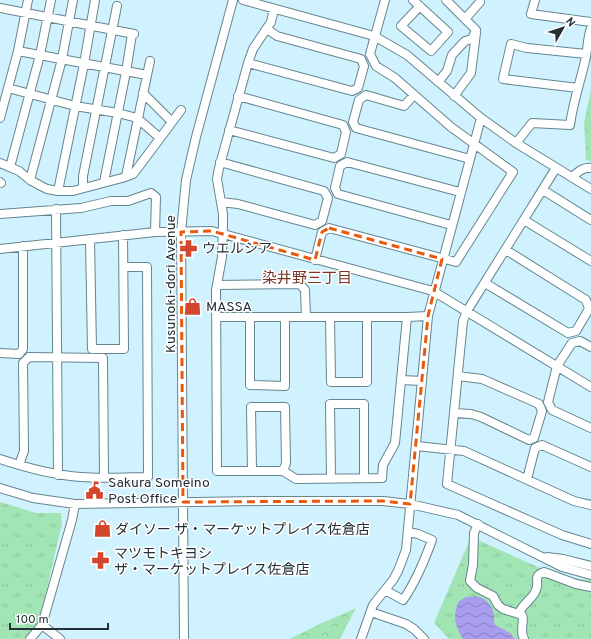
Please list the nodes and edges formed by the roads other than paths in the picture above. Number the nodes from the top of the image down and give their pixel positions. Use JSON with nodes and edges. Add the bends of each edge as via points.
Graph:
{"nodes":[{"id":1,"x":28,"y":0,"type":"edge"},
{"id":2,"x":51,"y":0,"type":"edge"},
{"id":3,"x":72,"y":0,"type":"edge"},
{"id":4,"x":95,"y":0,"type":"edge"},
{"id":5,"x":233,"y":0,"type":"edge"},
{"id":6,"x":243,"y":0,"type":"edge"},
{"id":7,"x":385,"y":0,"type":"edge"},
{"id":8,"x":413,"y":0,"type":"edge"},
{"id":9,"x":446,"y":0,"type":"edge"},
{"id":10,"x":535,"y":0,"type":"edge"},
{"id":11,"x":480,"y":2,"type":"dead end"},
{"id":12,"x":116,"y":6,"type":"dead end"},
{"id":13,"x":420,"y":6,"type":"junction"},
{"id":14,"x":0,"y":8,"type":"edge"},
{"id":15,"x":274,"y":9,"type":"junction"},
{"id":16,"x":26,"y":13,"type":"junction"},
{"id":17,"x":47,"y":18,"type":"junction"},
{"id":18,"x":465,"y":19,"type":"junction"},
{"id":19,"x":68,"y":22,"type":"junction"},
{"id":20,"x":591,"y":22,"type":"edge"},
{"id":21,"x":90,"y":25,"type":"junction"},
{"id":22,"x":591,"y":28,"type":"edge"},
{"id":23,"x":266,"y":29,"type":"junction"},
{"id":24,"x":112,"y":30,"type":"junction"},
{"id":25,"x":476,"y":30,"type":"junction"},
{"id":26,"x":374,"y":36,"type":"junction"},
{"id":27,"x":18,"y":51,"type":"junction"},
{"id":28,"x":586,"y":54,"type":"junction"},
{"id":29,"x":40,"y":55,"type":"junction"},
{"id":30,"x":62,"y":59,"type":"junction"},
{"id":31,"x":150,"y":61,"type":"dead end"},
{"id":32,"x":248,"y":63,"type":"junction"},
{"id":33,"x":84,"y":64,"type":"junction"},
{"id":34,"x":105,"y":68,"type":"junction"},
{"id":35,"x":126,"y":72,"type":"junction"},
{"id":36,"x":147,"y":75,"type":"junction"},
{"id":37,"x":438,"y":82,"type":"junction"},
{"id":38,"x":8,"y":88,"type":"junction"},
{"id":39,"x":578,"y":88,"type":"junction"},
{"id":40,"x":143,"y":93,"type":"junction"},
{"id":41,"x":30,"y":95,"type":"junction"},
{"id":42,"x":414,"y":95,"type":"junction"},
{"id":43,"x":238,"y":96,"type":"junction"},
{"id":44,"x":454,"y":96,"type":"junction"},
{"id":45,"x":52,"y":100,"type":"junction"},
{"id":46,"x":74,"y":106,"type":"junction"},
{"id":47,"x":96,"y":110,"type":"junction"},
{"id":48,"x":181,"y":110,"type":"dead end"},
{"id":49,"x":118,"y":112,"type":"junction"},
{"id":50,"x":0,"y":118,"type":"edge"},
{"id":51,"x":137,"y":118,"type":"junction"},
{"id":52,"x":482,"y":118,"type":"junction"},
{"id":53,"x":172,"y":122,"type":"junction"},
{"id":54,"x":229,"y":130,"type":"junction"},
{"id":55,"x":160,"y":138,"type":"junction"},
{"id":56,"x":474,"y":143,"type":"junction"},
{"id":57,"x":516,"y":143,"type":"junction"},
{"id":58,"x":470,"y":159,"type":"junction"},
{"id":59,"x":220,"y":162,"type":"junction"},
{"id":60,"x":0,"y":163,"type":"edge"},
{"id":61,"x":10,"y":167,"type":"junction"},
{"id":62,"x":556,"y":168,"type":"junction"},
{"id":63,"x":591,"y":168,"type":"edge"},
{"id":64,"x":126,"y":176,"type":"junction"},
{"id":65,"x":572,"y":177,"type":"junction"},
{"id":66,"x":30,"y":180,"type":"junction"},
{"id":67,"x":104,"y":182,"type":"junction"},
{"id":68,"x":83,"y":188,"type":"junction"},
{"id":69,"x":591,"y":189,"type":"edge"},
{"id":70,"x":543,"y":190,"type":"junction"},
{"id":71,"x":58,"y":191,"type":"junction"},
{"id":72,"x":460,"y":192,"type":"junction"},
{"id":73,"x":221,"y":202,"type":"junction"},
{"id":74,"x":56,"y":210,"type":"junction"},
{"id":75,"x":0,"y":214,"type":"edge"},
{"id":76,"x":524,"y":220,"type":"junction"},
{"id":77,"x":591,"y":220,"type":"edge"},
{"id":78,"x":451,"y":225,"type":"junction"},
{"id":79,"x":155,"y":232,"type":"junction"},
{"id":80,"x":181,"y":232,"type":"junction"},
{"id":81,"x":123,"y":235,"type":"junction"},
{"id":82,"x":223,"y":235,"type":"junction"},
{"id":83,"x":90,"y":239,"type":"junction"},
{"id":84,"x":57,"y":242,"type":"junction"},
{"id":85,"x":23,"y":246,"type":"junction"},
{"id":86,"x":0,"y":249,"type":"edge"},
{"id":87,"x":506,"y":250,"type":"junction"},
{"id":88,"x":442,"y":259,"type":"junction"},
{"id":89,"x":315,"y":260,"type":"junction"},
{"id":90,"x":591,"y":261,"type":"edge"},
{"id":91,"x":124,"y":267,"type":"junction"},
{"id":92,"x":485,"y":283,"type":"junction"},
{"id":93,"x":217,"y":285,"type":"junction"},
{"id":94,"x":433,"y":291,"type":"junction"},
{"id":95,"x":467,"y":311,"type":"junction"},
{"id":96,"x":428,"y":316,"type":"junction"},
{"id":97,"x":306,"y":317,"type":"junction"},
{"id":98,"x":330,"y":317,"type":"junction"},
{"id":99,"x":367,"y":317,"type":"junction"},
{"id":100,"x":408,"y":317,"type":"junction"},
{"id":101,"x":216,"y":318,"type":"junction"},
{"id":102,"x":250,"y":318,"type":"junction"},
{"id":103,"x":285,"y":318,"type":"junction"},
{"id":104,"x":591,"y":347,"type":"edge"},
{"id":105,"x":0,"y":353,"type":"edge"},
{"id":106,"x":58,"y":357,"type":"junction"},
{"id":107,"x":557,"y":366,"type":"junction"},
{"id":108,"x":458,"y":376,"type":"junction"},
{"id":109,"x":402,"y":380,"type":"junction"},
{"id":110,"x":422,"y":380,"type":"junction"},
{"id":111,"x":591,"y":387,"type":"edge"},
{"id":112,"x":454,"y":412,"type":"junction"},
{"id":113,"x":591,"y":428,"type":"edge"},
{"id":114,"x":416,"y":446,"type":"junction"},
{"id":115,"x":451,"y":449,"type":"junction"},
{"id":116,"x":0,"y":459,"type":"edge"},
{"id":117,"x":19,"y":465,"type":"junction"},
{"id":118,"x":591,"y":467,"type":"edge"},
{"id":119,"x":252,"y":470,"type":"junction"},
{"id":120,"x":283,"y":471,"type":"junction"},
{"id":121,"x":58,"y":475,"type":"junction"},
{"id":122,"x":104,"y":477,"type":"junction"},
{"id":123,"x":331,"y":478,"type":"junction"},
{"id":124,"x":364,"y":478,"type":"junction"},
{"id":125,"x":527,"y":479,"type":"junction"},
{"id":126,"x":0,"y":488,"type":"edge"},
{"id":127,"x":183,"y":502,"type":"junction"},
{"id":128,"x":75,"y":504,"type":"junction"},
{"id":129,"x":410,"y":504,"type":"junction"},
{"id":130,"x":591,"y":505,"type":"edge"},
{"id":131,"x":478,"y":524,"type":"junction"},
{"id":132,"x":408,"y":532,"type":"junction"},
{"id":133,"x":591,"y":544,"type":"edge"},
{"id":134,"x":542,"y":557,"type":"junction"},
{"id":135,"x":591,"y":566,"type":"edge"},
{"id":136,"x":591,"y":574,"type":"edge"},
{"id":137,"x":591,"y":587,"type":"edge"},
{"id":138,"x":385,"y":590,"type":"junction"},
{"id":139,"x":371,"y":612,"type":"junction"},
{"id":140,"x":519,"y":613,"type":"junction"},
{"id":141,"x":42,"y":625,"type":"junction"},
{"id":142,"x":30,"y":639,"type":"edge"},
{"id":143,"x":60,"y":639,"type":"edge"},
{"id":144,"x":184,"y":639,"type":"edge"},
{"id":145,"x":361,"y":639,"type":"edge"},
{"id":146,"x":424,"y":639,"type":"edge"},
{"id":147,"x":524,"y":639,"type":"edge"}],
"edges":[{"from":1,"to":16,"type":"street"},
{"from":2,"to":17,"type":"street"},
{"from":3,"to":19,"type":"street"},
{"from":4,"to":21,"type":"street"},
{"from":5,"to":80,"type":"street","name":"Kusunoki-dori Avenue","via":[[186,180]]},
{"from":6,"to":15,"type":"street"},
{"from":7,"to":26,"type":"street"},
{"from":8,"to":13,"type":"street"},
{"from":9,"to":18,"type":"street"},
{"from":10,"to":20,"type":"street","via":[[531,14]]},
{"from":11,"to":18,"type":"street"},
{"from":12,"to":24,"type":"street"},
{"from":13,"to":13,"type":"street","via":[[401,26],[431,51],[448,32]]},
{"from":14,"to":16,"type":"street"},
{"from":15,"to":23,"type":"street","via":[[271,22]]},
{"from":15,"to":26,"type":"street"},
{"from":16,"to":17,"type":"street"},
{"from":16,"to":27,"type":"street"},
{"from":17,"to":19,"type":"street"},
{"from":17,"to":29,"type":"street"},
{"from":18,"to":25,"type":"street"},
{"from":19,"to":21,"type":"street"},
{"from":19,"to":30,"type":"street"},
{"from":21,"to":24,"type":"street"},
{"from":21,"to":33,"type":"street"},
{"from":22,"to":28,"type":"street"},
{"from":23,"to":32,"type":"street","via":[[253,49]]},
{"from":23,"to":32,"type":"street","via":[[277,36],[361,59],[364,66],[358,88],[352,91]]},
{"from":24,"to":34,"type":"street"},
{"from":24,"to":35,"type":"street","via":[[133,34]]},
{"from":25,"to":37,"type":"street","via":[[472,39],[465,41],[452,55],[448,71]]},
{"from":25,"to":44,"type":"street","via":[[471,73]]},
{"from":26,"to":37,"type":"street","via":[[407,55]]},
{"from":26,"to":42,"type":"street","via":[[370,54],[376,66]]},
{"from":27,"to":29,"type":"street"},
{"from":27,"to":38,"type":"street"},
{"from":28,"to":39,"type":"street"},
{"from":28,"to":39,"type":"street","via":[[511,44],[503,79]]},
{"from":29,"to":30,"type":"street"},
{"from":29,"to":41,"type":"street"},
{"from":30,"to":33,"type":"street"},
{"from":30,"to":45,"type":"street"},
{"from":31,"to":36,"type":"street"},
{"from":32,"to":43,"type":"street"},
{"from":33,"to":34,"type":"street"},
{"from":33,"to":46,"type":"street"},
{"from":34,"to":35,"type":"street"},
{"from":34,"to":47,"type":"street"},
{"from":35,"to":36,"type":"street"},
{"from":35,"to":49,"type":"street"},
{"from":36,"to":40,"type":"street"},
{"from":37,"to":44,"type":"street"},
{"from":38,"to":41,"type":"street"},
{"from":38,"to":50,"type":"street"},
{"from":39,"to":57,"type":"street","via":[[570,125],[532,122]]},
{"from":40,"to":51,"type":"street"},
{"from":40,"to":53,"type":"street"},
{"from":41,"to":45,"type":"street"},
{"from":41,"to":61,"type":"street"},
{"from":42,"to":56,"type":"street"},
{"from":42,"to":58,"type":"street","via":[[404,106],[366,95],[358,100],[352,122],[356,128]]},
{"from":43,"to":54,"type":"street"},
{"from":43,"to":54,"type":"street","via":[[342,125],[346,132],[341,154],[334,158]]},
{"from":44,"to":52,"type":"street"},
{"from":45,"to":46,"type":"street"},
{"from":45,"to":66,"type":"street"},
{"from":46,"to":47,"type":"street"},
{"from":46,"to":71,"type":"street"},
{"from":47,"to":49,"type":"street"},
{"from":47,"to":68,"type":"street"},
{"from":48,"to":53,"type":"street"},
{"from":49,"to":51,"type":"street"},
{"from":49,"to":67,"type":"street"},
{"from":51,"to":55,"type":"street"},
{"from":51,"to":64,"type":"street"},
{"from":52,"to":56,"type":"street"},
{"from":52,"to":57,"type":"street"},
{"from":53,"to":55,"type":"street"},
{"from":54,"to":59,"type":"street"},
{"from":55,"to":64,"type":"street","via":[[138,169]]},
{"from":56,"to":58,"type":"street"},
{"from":56,"to":88,"type":"street","via":[[513,172],[456,262]]},
{"from":57,"to":62,"type":"street"},
{"from":58,"to":72,"type":"street"},
{"from":59,"to":73,"type":"street","via":[[217,180]]},
{"from":59,"to":73,"type":"street","via":[[324,190],[328,198],[322,221],[315,225],[238,204]]},
{"from":60,"to":61,"type":"street"},
{"from":61,"to":66,"type":"street"},
{"from":62,"to":65,"type":"street"},
{"from":62,"to":70,"type":"street"},
{"from":63,"to":65,"type":"street","via":[[581,170]]},
{"from":64,"to":67,"type":"street"},
{"from":65,"to":69,"type":"street"},
{"from":66,"to":71,"type":"street","via":[[47,189]]},
{"from":67,"to":68,"type":"street"},
{"from":68,"to":71,"type":"street"},
{"from":70,"to":76,"type":"street"},
{"from":70,"to":77,"type":"street"},
{"from":72,"to":78,"type":"street"},
{"from":72,"to":78,"type":"street","via":[[347,162],[340,166],[335,188],[338,194]]},
{"from":73,"to":82,"type":"street"},
{"from":74,"to":75,"type":"street"},
{"from":74,"to":79,"type":"street","via":[[81,208],[111,201],[128,201],[151,192],[156,198]]},
{"from":74,"to":84,"type":"street"},
{"from":76,"to":87,"type":"street"},
{"from":76,"to":90,"type":"street"},
{"from":78,"to":88,"type":"street"},
{"from":79,"to":80,"type":"street"},
{"from":79,"to":81,"type":"street"},
{"from":80,"to":82,"type":"street","via":[[212,232]]},
{"from":80,"to":127,"type":"street","name":"Kusunoki-dori Avenue"},
{"from":81,"to":83,"type":"street"},
{"from":81,"to":91,"type":"street"},
{"from":82,"to":89,"type":"street"},
{"from":82,"to":93,"type":"street"},
{"from":83,"to":84,"type":"street"},
{"from":83,"to":91,"type":"street","via":[[92,349],[124,349]]},
{"from":84,"to":85,"type":"street"},
{"from":84,"to":106,"type":"street"},
{"from":85,"to":86,"type":"street"},
{"from":85,"to":105,"type":"street","via":[[24,349],[19,354]]},
{"from":87,"to":92,"type":"street"},
{"from":87,"to":92,"type":"street","via":[[586,300],[589,309],[576,331],[568,333]]},
{"from":88,"to":89,"type":"street","via":[[329,228],[322,232]]},
{"from":88,"to":94,"type":"street"},
{"from":89,"to":94,"type":"street"},
{"from":91,"to":122,"type":"street","via":[[147,267],[148,477]]},
{"from":92,"to":95,"type":"street"},
{"from":93,"to":97,"type":"street","via":[[300,284],[305,290]]},
{"from":93,"to":101,"type":"street"},
{"from":94,"to":95,"type":"street"},
{"from":94,"to":96,"type":"street"},
{"from":95,"to":107,"type":"street"},
{"from":95,"to":108,"type":"street","via":[[463,321]]},
{"from":96,"to":100,"type":"street"},
{"from":96,"to":110,"type":"street"},
{"from":97,"to":98,"type":"street"},
{"from":97,"to":103,"type":"street"},
{"from":98,"to":99,"type":"street"},
{"from":98,"to":99,"type":"street","via":[[330,382],[366,382]]},
{"from":99,"to":100,"type":"street"},
{"from":100,"to":109,"type":"street"},
{"from":101,"to":102,"type":"street"},
{"from":101,"to":119,"type":"street","via":[[217,471]]},
{"from":102,"to":103,"type":"street"},
{"from":102,"to":103,"type":"street","via":[[250,385],[285,386]]},
{"from":104,"to":107,"type":"street","via":[[580,341],[572,343]]},
{"from":106,"to":117,"type":"street","via":[[29,357],[23,363],[24,451]]},
{"from":106,"to":121,"type":"street"},
{"from":106,"to":122,"type":"street","via":[[103,358]]},
{"from":107,"to":111,"type":"street"},
{"from":107,"to":113,"type":"street","via":[[548,402],[552,410]]},
{"from":108,"to":112,"type":"street"},
{"from":108,"to":112,"type":"street","via":[[482,379],[539,404],[542,411],[534,438],[529,440],[481,417]]},
{"from":109,"to":110,"type":"street"},
{"from":109,"to":124,"type":"street","via":[[395,443],[383,465],[382,478]]},
{"from":110,"to":114,"type":"street"},
{"from":112,"to":115,"type":"street"},
{"from":114,"to":115,"type":"street"},
{"from":114,"to":129,"type":"street"},
{"from":115,"to":125,"type":"street","via":[[464,451]]},
{"from":115,"to":133,"type":"street","via":[[447,484],[562,535]]},
{"from":116,"to":117,"type":"street"},
{"from":117,"to":121,"type":"street"},
{"from":118,"to":125,"type":"street","via":[[542,445],[535,448]]},
{"from":119,"to":120,"type":"street"},
{"from":119,"to":120,"type":"street","via":[[251,407],[285,407],[286,462]]},
{"from":120,"to":123,"type":"street","via":[[296,479]]},
{"from":121,"to":122,"type":"street"},
{"from":123,"to":124,"type":"street"},
{"from":123,"to":124,"type":"street","via":[[330,404],[364,404]]},
{"from":125,"to":130,"type":"street","via":[[574,501]]},
{"from":126,"to":128,"type":"street","via":[[34,498]]},
{"from":127,"to":128,"type":"street"},
{"from":127,"to":129,"type":"street","via":[[383,501]]},
{"from":127,"to":144,"type":"street","name":"Kusunoki-dori Avenue"},
{"from":128,"to":141,"type":"street"},
{"from":129,"to":131,"type":"street","via":[[458,515]]},
{"from":129,"to":132,"type":"street"},
{"from":131,"to":134,"type":"street"},
{"from":131,"to":140,"type":"street","via":[[474,533],[470,581],[477,588],[493,596],[503,609]]},
{"from":132,"to":138,"type":"street","via":[[406,550],[398,571]]},
{"from":132,"to":138,"type":"street","via":[[432,540],[422,567],[403,600]]},
{"from":134,"to":135,"type":"street"},
{"from":134,"to":136,"type":"street"},
{"from":137,"to":140,"type":"street","via":[[544,572],[537,578],[536,590]]},
{"from":138,"to":139,"type":"street","via":[[373,605]]},
{"from":139,"to":145,"type":"street"},
{"from":139,"to":146,"type":"street","via":[[406,624]]},
{"from":140,"to":147,"type":"street","via":[[524,620],[521,632]]},
{"from":141,"to":142,"type":"street"},
{"from":141,"to":143,"type":"street"}]}
